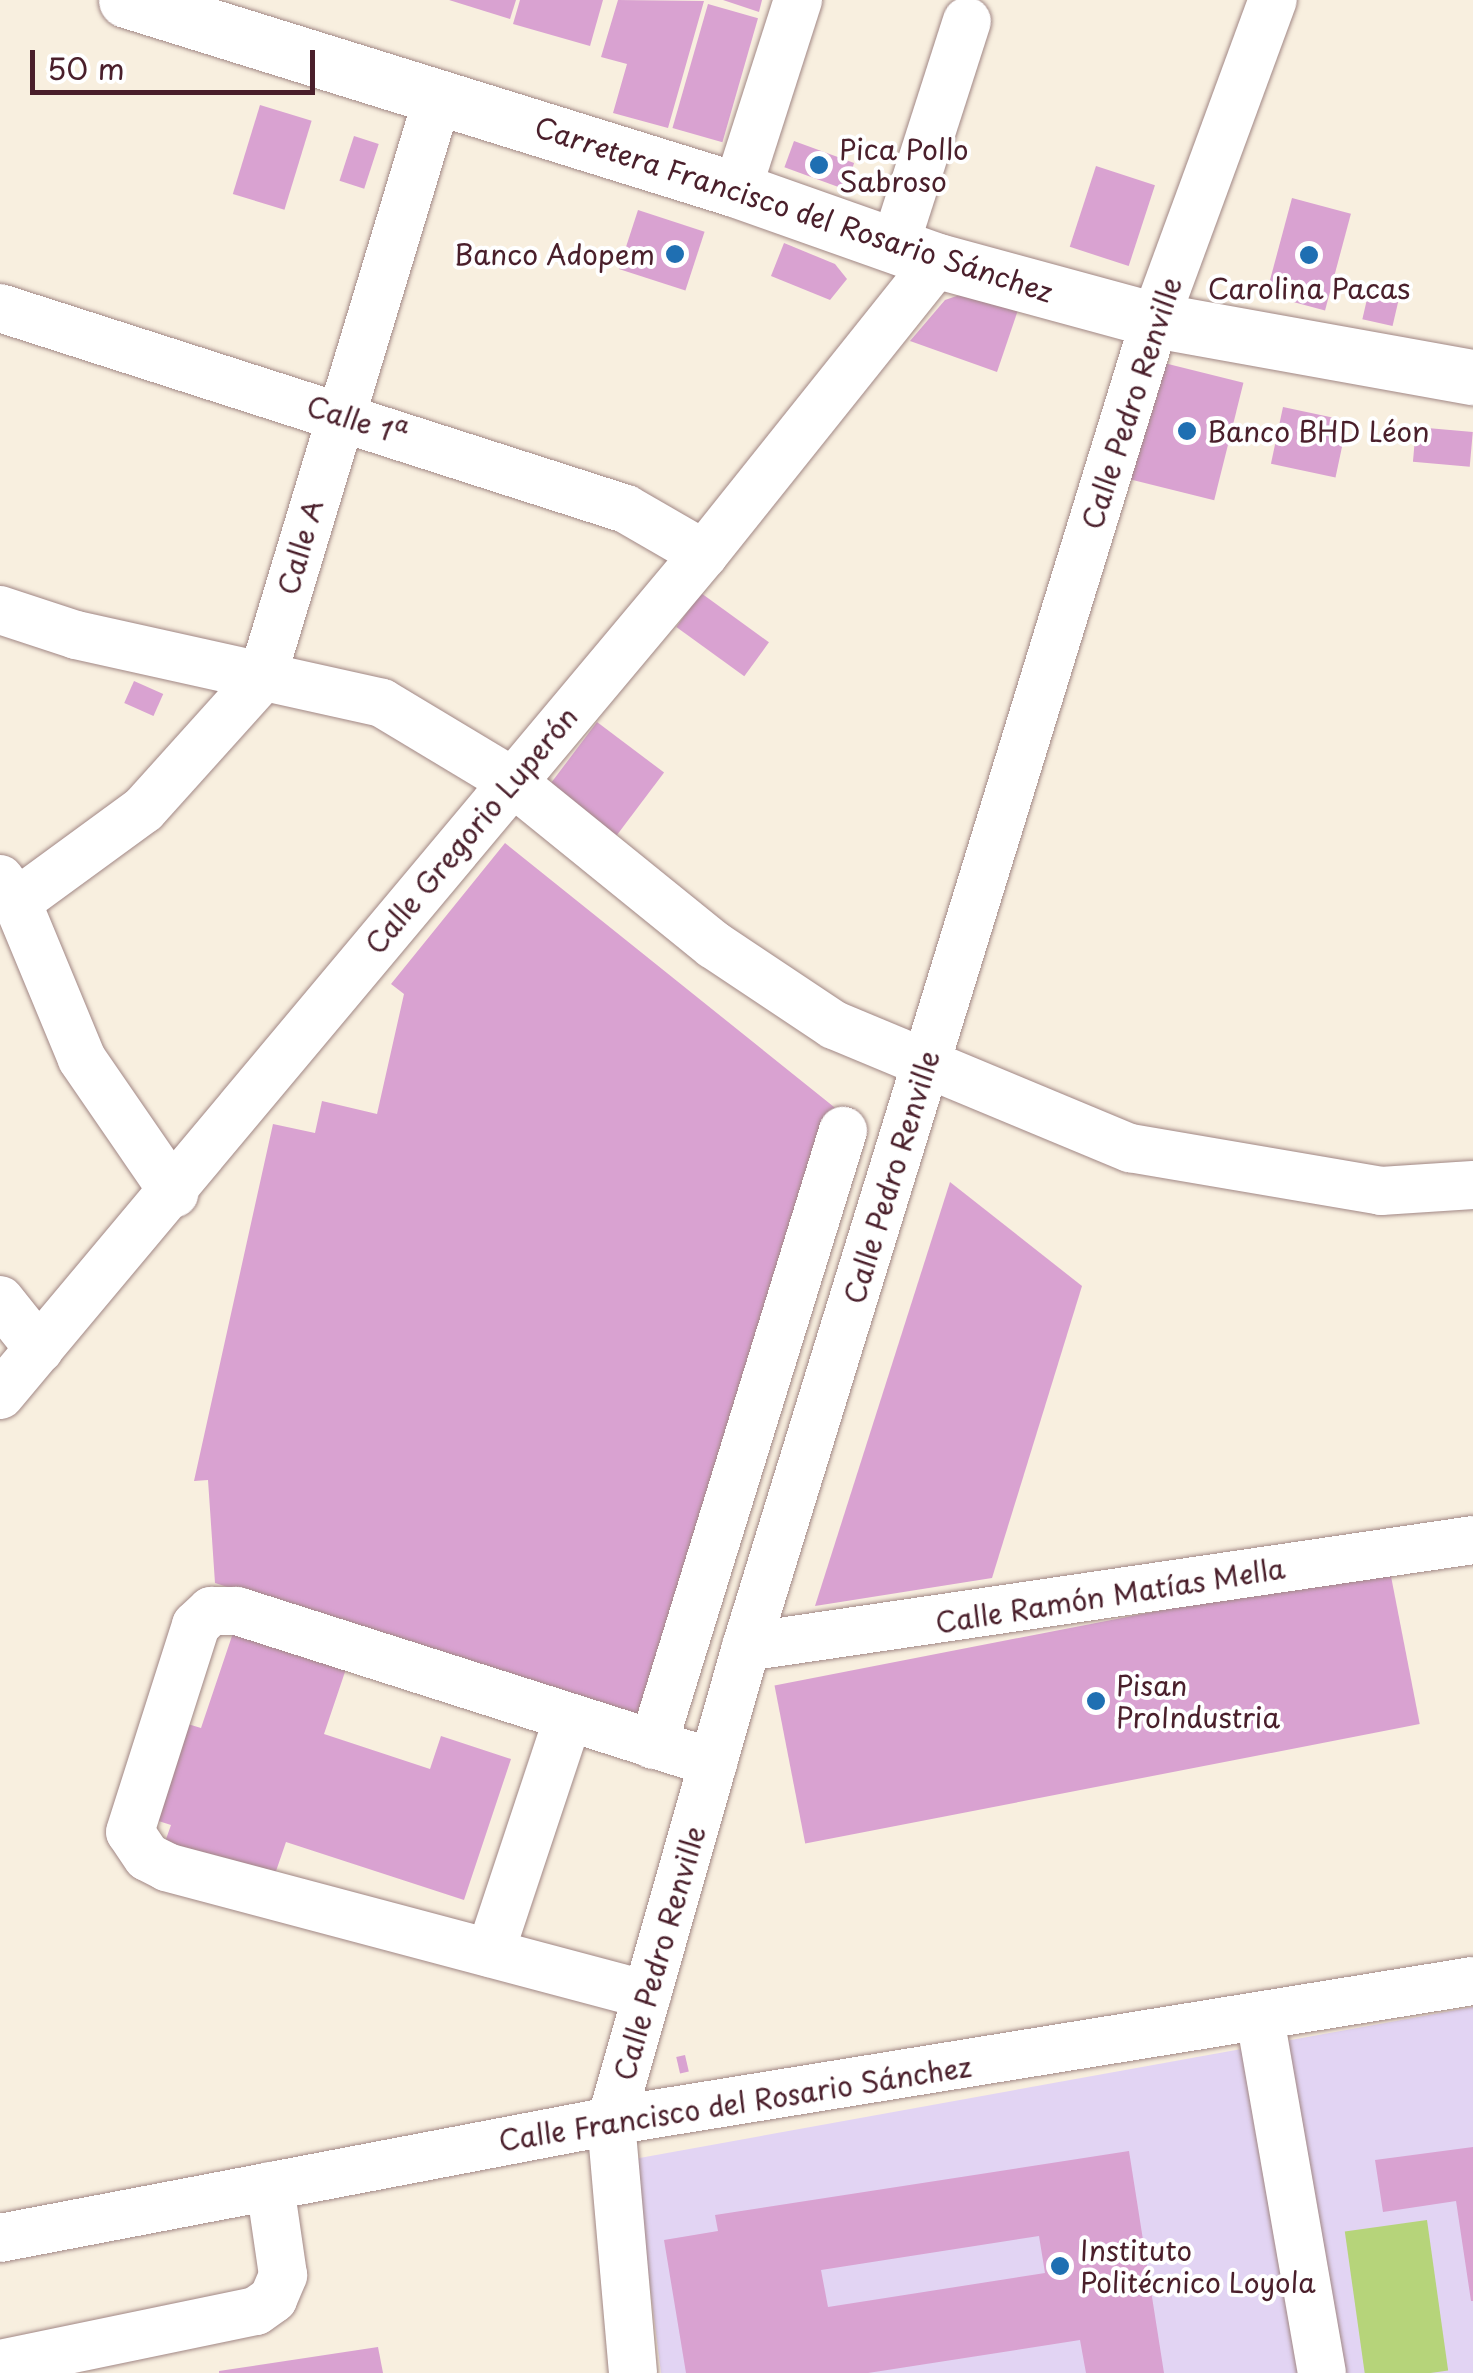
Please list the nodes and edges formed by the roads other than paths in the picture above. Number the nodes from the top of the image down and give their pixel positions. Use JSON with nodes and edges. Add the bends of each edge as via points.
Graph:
{"nodes":[{"id":1,"x":126,"y":0,"type":"edge"},
{"id":2,"x":798,"y":0,"type":"edge"},
{"id":3,"x":1273,"y":0,"type":"edge"},
{"id":4,"x":200,"y":10,"type":"edge"},
{"id":5,"x":966,"y":22,"type":"dead end"},
{"id":6,"x":438,"y":97,"type":"junction"},
{"id":7,"x":737,"y":190,"type":"junction"},
{"id":8,"x":916,"y":253,"type":"junction"},
{"id":9,"x":0,"y":308,"type":"edge"},
{"id":10,"x":1155,"y":320,"type":"junction"},
{"id":11,"x":1473,"y":377,"type":"edge"},
{"id":12,"x":340,"y":414,"type":"junction"},
{"id":13,"x":704,"y":554,"type":"junction"},
{"id":14,"x":0,"y":610,"type":"edge"},
{"id":15,"x":262,"y":678,"type":"junction"},
{"id":16,"x":510,"y":780,"type":"junction"},
{"id":17,"x":8,"y":891,"type":"edge"},
{"id":18,"x":926,"y":1064,"type":"junction"},
{"id":19,"x":844,"y":1131,"type":"dead end"},
{"id":20,"x":1473,"y":1185,"type":"edge"},
{"id":21,"x":174,"y":1193,"type":"junction"},
{"id":22,"x":0,"y":1300,"type":"edge"},
{"id":23,"x":39,"y":1349,"type":"junction"},
{"id":24,"x":0,"y":1395,"type":"edge"},
{"id":25,"x":1473,"y":1540,"type":"edge"},
{"id":26,"x":746,"y":1647,"type":"junction"},
{"id":27,"x":568,"y":1718,"type":"junction"},
{"id":28,"x":654,"y":1744,"type":"junction"},
{"id":29,"x":713,"y":1762,"type":"junction"},
{"id":30,"x":490,"y":1953,"type":"junction"},
{"id":31,"x":1473,"y":1981,"type":"edge"},
{"id":32,"x":646,"y":1995,"type":"junction"},
{"id":33,"x":1260,"y":2018,"type":"junction"},
{"id":34,"x":611,"y":2121,"type":"junction"},
{"id":35,"x":270,"y":2186,"type":"junction"},
{"id":36,"x":0,"y":2238,"type":"edge"},
{"id":37,"x":0,"y":2364,"type":"edge"},
{"id":38,"x":633,"y":2373,"type":"edge"},
{"id":39,"x":1322,"y":2373,"type":"edge"}],
"edges":[{"from":1,"to":4,"type":"main road","name":"Carretera Francisco del Rosario Sánchez"},
{"from":2,"to":7,"type":"street"},
{"from":3,"to":10,"type":"street","name":"Calle Pedro Renville"},
{"from":4,"to":6,"type":"main road","name":"Carretera Francisco del Rosario Sánchez"},
{"from":5,"to":8,"type":"street"},
{"from":6,"to":7,"type":"main road","name":"Carretera Francisco del Rosario Sánchez"},
{"from":6,"to":12,"type":"street","name":"Calle A"},
{"from":7,"to":8,"type":"main road","name":"Carretera Francisco del Rosario Sánchez"},
{"from":8,"to":10,"type":"main road","name":"Carretera Francisco del Rosario Sánchez"},
{"from":8,"to":13,"type":"street","name":"Calle Gregorio Luperón"},
{"from":9,"to":12,"type":"street","name":"Calle 1ª"},
{"from":10,"to":11,"type":"main road","name":"Carretera Francisco del Rosario Sánchez"},
{"from":10,"to":18,"type":"street","name":"Calle Pedro Renville"},
{"from":12,"to":13,"type":"street","name":"Calle 1ª","via":[[626,508]]},
{"from":12,"to":15,"type":"street","name":"Calle A"},
{"from":13,"to":16,"type":"street","name":"Calle Gregorio Luperón"},
{"from":14,"to":15,"type":"street","via":[[76,635]]},
{"from":15,"to":16,"type":"street","via":[[382,703]]},
{"from":15,"to":17,"type":"street","name":"Calle A","via":[[144,810]]},
{"from":16,"to":18,"type":"street","via":[[714,945],[834,1025]]},
{"from":16,"to":21,"type":"street","name":"Calle Gregorio Luperón"},
{"from":17,"to":21,"type":"street","via":[[82,1059]]},
{"from":18,"to":20,"type":"street","via":[[1130,1148],[1382,1191]]},
{"from":18,"to":26,"type":"street","name":"Calle Pedro Renville"},
{"from":19,"to":28,"type":"street"},
{"from":21,"to":23,"type":"street","name":"Calle Gregorio Luperón"},
{"from":22,"to":23,"type":"street"},
{"from":23,"to":24,"type":"street","name":"Calle Gregorio Luperón"},
{"from":25,"to":26,"type":"street","name":"Calle Ramón Matías Mella"},
{"from":26,"to":29,"type":"street","name":"Calle Pedro Renville"},
{"from":27,"to":28,"type":"street"},
{"from":27,"to":30,"type":"street"},
{"from":27,"to":30,"type":"street","via":[[237,1611],[211,1611],[196,1625],[185,1656],[130,1832],[147,1857]]},
{"from":28,"to":29,"type":"street"},
{"from":29,"to":32,"type":"street","name":"Calle Pedro Renville"},
{"from":30,"to":32,"type":"street"},
{"from":31,"to":33,"type":"street","name":"Calle Francisco del Rosario Sánchez"},
{"from":32,"to":34,"type":"street","name":"Calle Pedro Renville"},
{"from":33,"to":34,"type":"street","name":"Calle Francisco del Rosario Sánchez"},
{"from":33,"to":39,"type":"street"},
{"from":34,"to":35,"type":"street","name":"Calle Francisco del Rosario Sánchez"},
{"from":34,"to":38,"type":"street","name":"Calle Pedro Renville"},
{"from":35,"to":36,"type":"street","name":"Calle Francisco del Rosario Sánchez"},
{"from":35,"to":37,"type":"street","via":[[283,2275],[274,2299],[256,2311]]}]}
